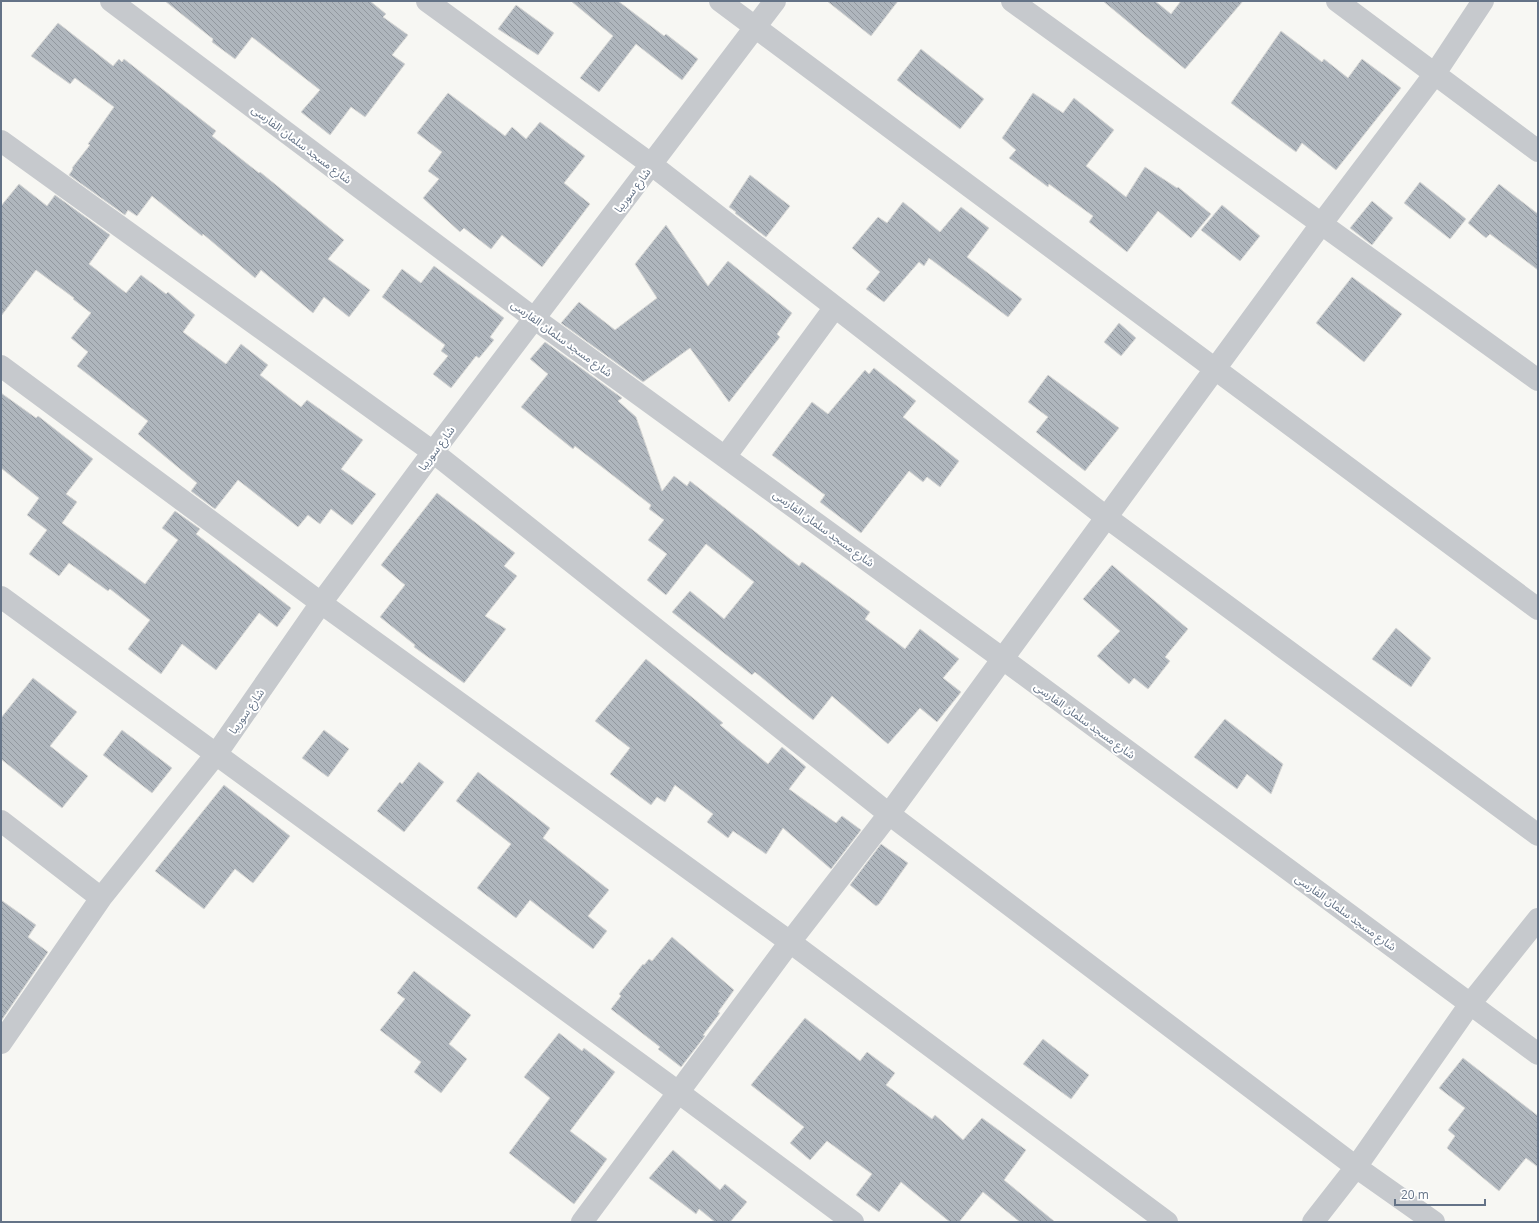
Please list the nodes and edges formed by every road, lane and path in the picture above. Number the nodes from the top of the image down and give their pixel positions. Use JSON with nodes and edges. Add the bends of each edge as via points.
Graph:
{"nodes":[{"id":1,"x":110,"y":1,"type":"edge"},
{"id":2,"x":427,"y":1,"type":"edge"},
{"id":3,"x":720,"y":1,"type":"edge"},
{"id":4,"x":775,"y":1,"type":"edge"},
{"id":5,"x":1012,"y":1,"type":"edge"},
{"id":6,"x":1337,"y":1,"type":"edge"},
{"id":7,"x":1483,"y":1,"type":"edge"},
{"id":8,"x":756,"y":27,"type":"junction"},
{"id":9,"x":1434,"y":75,"type":"junction"},
{"id":10,"x":1,"y":141,"type":"edge"},
{"id":11,"x":1538,"y":150,"type":"edge"},
{"id":12,"x":652,"y":165,"type":"junction"},
{"id":13,"x":1322,"y":223,"type":"junction"},
{"id":14,"x":835,"y":307,"type":"junction"},
{"id":15,"x":535,"y":319,"type":"junction"},
{"id":16,"x":1,"y":366,"type":"edge"},
{"id":17,"x":1216,"y":369,"type":"junction"},
{"id":18,"x":1538,"y":380,"type":"edge"},
{"id":19,"x":433,"y":452,"type":"junction"},
{"id":20,"x":725,"y":457,"type":"junction"},
{"id":21,"x":1106,"y":517,"type":"junction"},
{"id":22,"x":1,"y":597,"type":"edge"},
{"id":23,"x":321,"y":603,"type":"junction"},
{"id":24,"x":1538,"y":609,"type":"edge"},
{"id":25,"x":1003,"y":659,"type":"junction"},
{"id":26,"x":217,"y":753,"type":"junction"},
{"id":27,"x":889,"y":814,"type":"junction"},
{"id":28,"x":1,"y":821,"type":"edge"},
{"id":29,"x":1538,"y":835,"type":"edge"},
{"id":30,"x":101,"y":898,"type":"junction"},
{"id":31,"x":1538,"y":919,"type":"edge"},
{"id":32,"x":790,"y":942,"type":"junction"},
{"id":33,"x":1470,"y":1004,"type":"junction"},
{"id":34,"x":1,"y":1043,"type":"edge"},
{"id":35,"x":1538,"y":1054,"type":"edge"},
{"id":36,"x":678,"y":1092,"type":"junction"},
{"id":37,"x":1356,"y":1167,"type":"junction"},
{"id":38,"x":582,"y":1222,"type":"edge"},
{"id":39,"x":853,"y":1222,"type":"edge"},
{"id":40,"x":1167,"y":1222,"type":"edge"},
{"id":41,"x":1313,"y":1222,"type":"edge"},
{"id":42,"x":1434,"y":1222,"type":"edge"}],
"edges":[{"from":1,"to":15,"type":"street","name":"شارع مسجد سلمان الفارسى"},
{"from":2,"to":12,"type":"street"},
{"from":3,"to":8,"type":"street"},
{"from":4,"to":8,"type":"street","name":"شارع سوريبا"},
{"from":5,"to":13,"type":"street"},
{"from":6,"to":9,"type":"street"},
{"from":7,"to":9,"type":"street"},
{"from":8,"to":12,"type":"street","name":"شارع سوريبا"},
{"from":8,"to":17,"type":"street"},
{"from":9,"to":11,"type":"street"},
{"from":9,"to":13,"type":"street"},
{"from":10,"to":19,"type":"street"},
{"from":12,"to":14,"type":"street"},
{"from":12,"to":15,"type":"street","name":"شارع سوريبا"},
{"from":13,"to":17,"type":"street"},
{"from":13,"to":18,"type":"street"},
{"from":14,"to":20,"type":"street"},
{"from":14,"to":21,"type":"street"},
{"from":15,"to":19,"type":"street","name":"شارع سوريبا"},
{"from":15,"to":20,"type":"street","name":"شارع مسجد سلمان الفارسى"},
{"from":16,"to":23,"type":"street"},
{"from":17,"to":21,"type":"street"},
{"from":17,"to":24,"type":"street"},
{"from":19,"to":23,"type":"street","name":"شارع سوريبا"},
{"from":19,"to":27,"type":"street"},
{"from":20,"to":25,"type":"street","name":"شارع مسجد سلمان الفارسى"},
{"from":21,"to":25,"type":"street"},
{"from":21,"to":29,"type":"street"},
{"from":22,"to":26,"type":"street"},
{"from":23,"to":26,"type":"street","name":"شارع سوريبا"},
{"from":23,"to":32,"type":"street"},
{"from":25,"to":27,"type":"street"},
{"from":25,"to":33,"type":"street","name":"شارع مسجد سلمان الفارسى"},
{"from":26,"to":30,"type":"street","name":"شارع سوريبا"},
{"from":26,"to":36,"type":"street"},
{"from":27,"to":32,"type":"street"},
{"from":27,"to":37,"type":"street"},
{"from":28,"to":30,"type":"street"},
{"from":30,"to":34,"type":"street","name":"شارع سوريبا"},
{"from":31,"to":33,"type":"street"},
{"from":32,"to":36,"type":"street"},
{"from":32,"to":40,"type":"street"},
{"from":33,"to":35,"type":"street","name":"شارع مسجد سلمان الفارسى"},
{"from":33,"to":37,"type":"street"},
{"from":36,"to":38,"type":"street"},
{"from":36,"to":39,"type":"street"},
{"from":37,"to":41,"type":"street"},
{"from":37,"to":42,"type":"street"}]}
